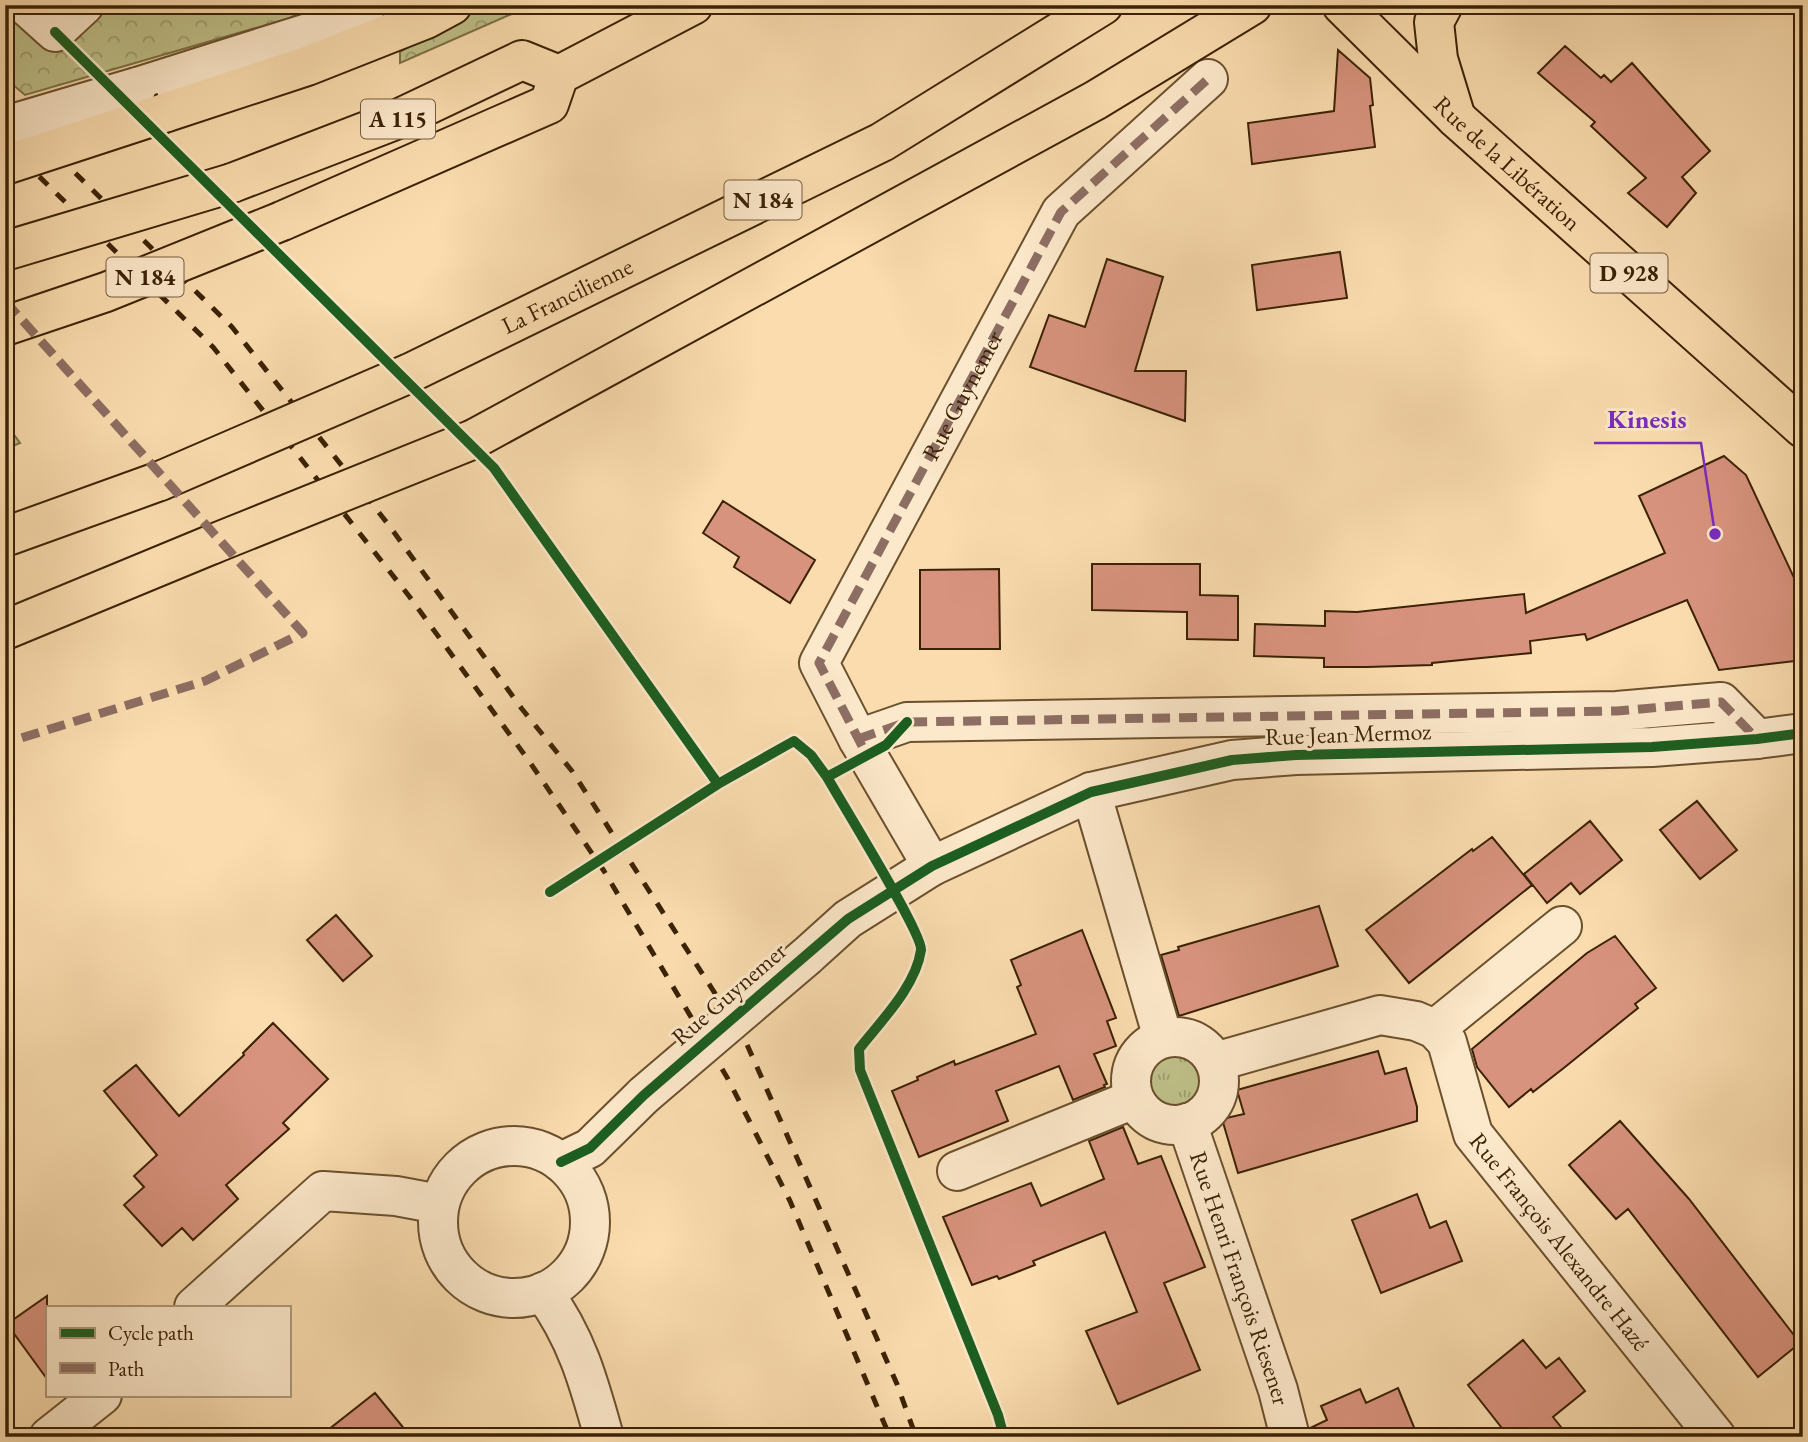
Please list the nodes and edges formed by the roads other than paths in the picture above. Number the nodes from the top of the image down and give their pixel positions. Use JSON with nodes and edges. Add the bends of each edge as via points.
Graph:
{"nodes":[{"id":1,"x":25,"y":5,"type":"edge"},
{"id":2,"x":84,"y":5,"type":"edge"},
{"id":3,"x":366,"y":5,"type":"edge"},
{"id":4,"x":452,"y":5,"type":"edge"},
{"id":5,"x":693,"y":5,"type":"edge"},
{"id":6,"x":1103,"y":5,"type":"edge"},
{"id":7,"x":1252,"y":5,"type":"edge"},
{"id":8,"x":1342,"y":5,"type":"edge"},
{"id":9,"x":1443,"y":5,"type":"edge"},
{"id":10,"x":559,"y":75,"type":"junction"},
{"id":11,"x":1208,"y":79,"type":"dead end"},
{"id":12,"x":1457,"y":118,"type":"junction"},
{"id":13,"x":5,"y":127,"type":"edge"},
{"id":14,"x":5,"y":165,"type":"edge"},
{"id":15,"x":5,"y":251,"type":"edge"},
{"id":16,"x":5,"y":326,"type":"edge"},
{"id":17,"x":1803,"y":428,"type":"edge"},
{"id":18,"x":5,"y":537,"type":"edge"},
{"id":19,"x":5,"y":630,"type":"edge"},
{"id":20,"x":1787,"y":733,"type":"edge"},
{"id":21,"x":863,"y":747,"type":"junction"},
{"id":22,"x":1091,"y":792,"type":"junction"},
{"id":23,"x":932,"y":866,"type":"junction"},
{"id":24,"x":1562,"y":926,"type":"dead end"},
{"id":25,"x":1436,"y":1029,"type":"junction"},
{"id":26,"x":1163,"y":1038,"type":"junction"},
{"id":27,"x":1215,"y":1062,"type":"junction"},
{"id":28,"x":1134,"y":1099,"type":"junction"},
{"id":29,"x":1187,"y":1123,"type":"junction"},
{"id":30,"x":561,"y":1162,"type":"junction"},
{"id":31,"x":957,"y":1171,"type":"dead end"},
{"id":32,"x":439,"y":1204,"type":"junction"},
{"id":33,"x":544,"y":1292,"type":"junction"},
{"id":34,"x":195,"y":1306,"type":"edge"},
{"id":35,"x":101,"y":1396,"type":"edge"},
{"id":36,"x":49,"y":1437,"type":"edge"},
{"id":37,"x":604,"y":1437,"type":"edge"},
{"id":38,"x":1290,"y":1437,"type":"edge"},
{"id":39,"x":1716,"y":1437,"type":"edge"}],
"edges":[{"from":1,"to":2,"type":"street","via":[[55,32]]},
{"from":3,"to":13,"type":"street","bridge":true,"via":[[311,32]]},
{"from":4,"to":14,"type":"main road","bridge":true,"via":[[307,65]]},
{"from":5,"to":10,"type":"main road"},
{"from":6,"to":18,"type":"main road","name":"La Francilienne","number":"N 184","bridge":true,"via":[[881,142],[410,373],[160,481]]},
{"from":7,"to":19,"type":"main road","bridge":true,"via":[[1097,100],[474,439]]},
{"from":8,"to":12,"type":"main road","name":"Rue de la Libération","number":"D 928"},
{"from":9,"to":12,"type":"main road","via":[[1434,22],[1438,59]]},
{"from":10,"to":15,"type":"main road","number":"A 115","bridge":true,"via":[[522,60],[398,119],[232,183]]},
{"from":10,"to":16,"type":"main road","number":"N 184","bridge":true,"via":[[549,104],[282,221],[106,292]]},
{"from":11,"to":21,"type":"street","name":"Rue Guynemer","via":[[1061,212],[819,663]]},
{"from":12,"to":17,"type":"main road","name":"Rue de la Libération","number":"D 928"},
{"from":20,"to":21,"type":"street","name":"Rue Jean Mermoz","via":[[1721,702],[1617,711],[907,722]]},
{"from":20,"to":22,"type":"street","name":"Rue Jean Mermoz","via":[[1652,747],[1232,760]]},
{"from":21,"to":23,"type":"street"},
{"from":22,"to":23,"type":"street","name":"Rue Jean Mermoz"},
{"from":22,"to":26,"type":"street"},
{"from":23,"to":30,"type":"street","name":"Rue Guynemer","bridge":true,"via":[[848,919],[644,1095],[590,1148]]},
{"from":24,"to":25,"type":"street"},
{"from":25,"to":27,"type":"street","via":[[1380,1016]]},
{"from":25,"to":39,"type":"street","name":"Rue François Alexandre Hazé","via":[[1447,1042],[1473,1135]]},
{"from":26,"to":27,"type":"street","via":[[1188,1038]]},
{"from":26,"to":28,"type":"street","via":[[1149,1045],[1135,1062],[1130,1084]]},
{"from":27,"to":29,"type":"street","via":[[1218,1092],[1201,1117]]},
{"from":28,"to":29,"type":"street","via":[[1162,1123]]},
{"from":28,"to":31,"type":"street"},
{"from":29,"to":38,"type":"street","name":"Rue Henri François Riesener"},
{"from":30,"to":32,"type":"street","via":[[539,1150],[514,1146],[489,1150],[467,1162],[449,1180]]},
{"from":30,"to":33,"type":"street","via":[[579,1182],[589,1207],[590,1233],[582,1258],[565,1279]]},
{"from":32,"to":33,"type":"street","via":[[437,1228],[455,1272],[496,1297],[520,1299]]},
{"from":32,"to":34,"type":"street","via":[[323,1191]]},
{"from":33,"to":37,"type":"street","via":[[562,1318],[589,1381]]},
{"from":35,"to":36,"type":"street"}]}
